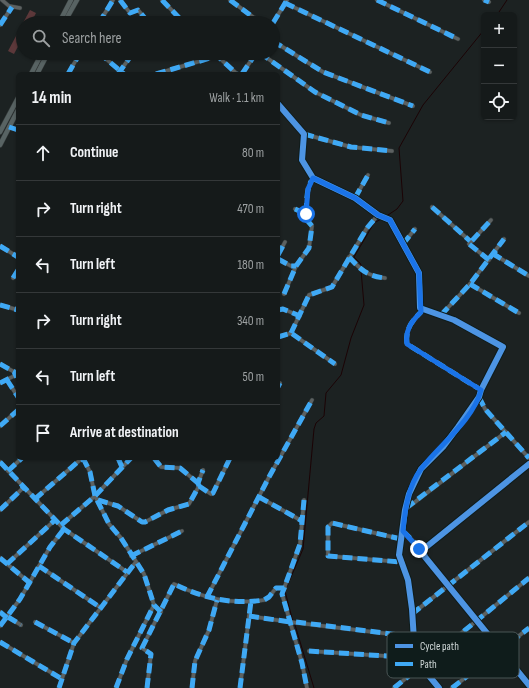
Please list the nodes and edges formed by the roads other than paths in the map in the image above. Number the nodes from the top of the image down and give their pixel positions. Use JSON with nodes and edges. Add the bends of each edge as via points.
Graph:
{"nodes":[{"id":1,"x":2,"y":0,"type":"edge"},
{"id":2,"x":71,"y":0,"type":"edge"},
{"id":3,"x":77,"y":0,"type":"edge"},
{"id":4,"x":113,"y":0,"type":"edge"},
{"id":5,"x":120,"y":0,"type":"edge"},
{"id":6,"x":162,"y":0,"type":"edge"},
{"id":7,"x":230,"y":0,"type":"edge"},
{"id":8,"x":377,"y":0,"type":"edge"},
{"id":9,"x":484,"y":0,"type":"edge"},
{"id":10,"x":286,"y":1,"type":"edge"},
{"id":11,"x":489,"y":2,"type":"dead end"},
{"id":12,"x":12,"y":7,"type":"junction"},
{"id":13,"x":20,"y":8,"type":"dead end"},
{"id":14,"x":68,"y":11,"type":"junction"},
{"id":15,"x":64,"y":16,"type":"edge"},
{"id":16,"x":66,"y":16,"type":"edge"},
{"id":17,"x":103,"y":16,"type":"edge"},
{"id":18,"x":143,"y":16,"type":"edge"},
{"id":19,"x":177,"y":16,"type":"edge"},
{"id":20,"x":252,"y":16,"type":"edge"},
{"id":21,"x":277,"y":16,"type":"edge"},
{"id":22,"x":0,"y":25,"type":"edge"},
{"id":23,"x":458,"y":39,"type":"dead end"},
{"id":24,"x":280,"y":45,"type":"edge"},
{"id":25,"x":38,"y":60,"type":"edge"},
{"id":26,"x":44,"y":60,"type":"edge"},
{"id":27,"x":76,"y":60,"type":"edge"},
{"id":28,"x":106,"y":60,"type":"edge"},
{"id":29,"x":128,"y":60,"type":"edge"},
{"id":30,"x":199,"y":60,"type":"edge"},
{"id":31,"x":221,"y":60,"type":"edge"},
{"id":32,"x":251,"y":60,"type":"edge"},
{"id":33,"x":270,"y":60,"type":"edge"},
{"id":34,"x":32,"y":72,"type":"edge"},
{"id":35,"x":38,"y":72,"type":"edge"},
{"id":36,"x":69,"y":72,"type":"edge"},
{"id":37,"x":119,"y":72,"type":"edge"},
{"id":38,"x":162,"y":72,"type":"edge"},
{"id":39,"x":235,"y":72,"type":"edge"},
{"id":40,"x":243,"y":72,"type":"edge"},
{"id":41,"x":430,"y":72,"type":"dead end"},
{"id":42,"x":16,"y":102,"type":"edge"},
{"id":43,"x":280,"y":106,"type":"edge"},
{"id":44,"x":413,"y":106,"type":"dead end"},
{"id":45,"x":16,"y":114,"type":"edge"},
{"id":46,"x":389,"y":123,"type":"dead end"},
{"id":47,"x":1,"y":128,"type":"edge"},
{"id":48,"x":8,"y":129,"type":"junction"},
{"id":49,"x":16,"y":130,"type":"edge"},
{"id":50,"x":304,"y":134,"type":"junction"},
{"id":51,"x":0,"y":145,"type":"edge"},
{"id":52,"x":392,"y":151,"type":"dead end"},
{"id":53,"x":368,"y":175,"type":"dead end"},
{"id":54,"x":313,"y":178,"type":"junction"},
{"id":55,"x":355,"y":198,"type":"junction"},
{"id":56,"x":432,"y":207,"type":"dead end"},
{"id":57,"x":296,"y":209,"type":"dead end"},
{"id":58,"x":306,"y":214,"type":"junction"},
{"id":59,"x":379,"y":215,"type":"junction"},
{"id":60,"x":491,"y":220,"type":"dead end"},
{"id":61,"x":415,"y":229,"type":"dead end"},
{"id":62,"x":504,"y":239,"type":"dead end"},
{"id":63,"x":470,"y":241,"type":"junction"},
{"id":64,"x":285,"y":242,"type":"dead end"},
{"id":65,"x":403,"y":244,"type":"junction"},
{"id":66,"x":0,"y":246,"type":"edge"},
{"id":67,"x":280,"y":251,"type":"edge"},
{"id":68,"x":495,"y":252,"type":"junction"},
{"id":69,"x":16,"y":256,"type":"edge"},
{"id":70,"x":349,"y":257,"type":"junction"},
{"id":71,"x":280,"y":260,"type":"edge"},
{"id":72,"x":489,"y":260,"type":"junction"},
{"id":73,"x":296,"y":266,"type":"junction"},
{"id":74,"x":16,"y":274,"type":"edge"},
{"id":75,"x":529,"y":276,"type":"edge"},
{"id":76,"x":14,"y":278,"type":"dead end"},
{"id":77,"x":385,"y":278,"type":"dead end"},
{"id":78,"x":470,"y":284,"type":"junction"},
{"id":79,"x":284,"y":294,"type":"dead end"},
{"id":80,"x":0,"y":305,"type":"edge"},
{"id":81,"x":420,"y":308,"type":"junction"},
{"id":82,"x":16,"y":309,"type":"edge"},
{"id":83,"x":280,"y":310,"type":"edge"},
{"id":84,"x":519,"y":313,"type":"dead end"},
{"id":85,"x":441,"y":315,"type":"junction"},
{"id":86,"x":300,"y":316,"type":"junction"},
{"id":87,"x":291,"y":333,"type":"junction"},
{"id":88,"x":280,"y":336,"type":"edge"},
{"id":89,"x":0,"y":364,"type":"edge"},
{"id":90,"x":335,"y":364,"type":"dead end"},
{"id":91,"x":16,"y":373,"type":"edge"},
{"id":92,"x":16,"y":375,"type":"edge"},
{"id":93,"x":7,"y":380,"type":"junction"},
{"id":94,"x":0,"y":383,"type":"edge"},
{"id":95,"x":481,"y":390,"type":"junction"},
{"id":96,"x":16,"y":394,"type":"edge"},
{"id":97,"x":479,"y":397,"type":"junction"},
{"id":98,"x":312,"y":400,"type":"dead end"},
{"id":99,"x":16,"y":412,"type":"edge"},
{"id":100,"x":0,"y":426,"type":"edge"},
{"id":101,"x":506,"y":432,"type":"junction"},
{"id":102,"x":529,"y":458,"type":"edge"},
{"id":103,"x":280,"y":459,"type":"edge"},
{"id":104,"x":20,"y":460,"type":"edge"},
{"id":105,"x":80,"y":460,"type":"edge"},
{"id":106,"x":84,"y":460,"type":"edge"},
{"id":107,"x":119,"y":460,"type":"edge"},
{"id":108,"x":129,"y":460,"type":"edge"},
{"id":109,"x":156,"y":460,"type":"edge"},
{"id":110,"x":229,"y":460,"type":"edge"},
{"id":111,"x":279,"y":460,"type":"edge"},
{"id":112,"x":0,"y":462,"type":"edge"},
{"id":113,"x":529,"y":464,"type":"edge"},
{"id":114,"x":122,"y":467,"type":"junction"},
{"id":115,"x":203,"y":470,"type":"dead end"},
{"id":116,"x":8,"y":471,"type":"junction"},
{"id":117,"x":198,"y":484,"type":"junction"},
{"id":118,"x":24,"y":487,"type":"junction"},
{"id":119,"x":95,"y":496,"type":"junction"},
{"id":120,"x":259,"y":497,"type":"junction"},
{"id":121,"x":35,"y":499,"type":"junction"},
{"id":122,"x":98,"y":500,"type":"junction"},
{"id":123,"x":304,"y":500,"type":"dead end"},
{"id":124,"x":0,"y":510,"type":"edge"},
{"id":125,"x":405,"y":510,"type":"junction"},
{"id":126,"x":55,"y":520,"type":"junction"},
{"id":127,"x":302,"y":521,"type":"junction"},
{"id":128,"x":529,"y":522,"type":"edge"},
{"id":129,"x":61,"y":525,"type":"junction"},
{"id":130,"x":64,"y":529,"type":"junction"},
{"id":131,"x":182,"y":531,"type":"dead end"},
{"id":132,"x":403,"y":531,"type":"junction"},
{"id":133,"x":401,"y":539,"type":"junction"},
{"id":134,"x":423,"y":552,"type":"junction"},
{"id":135,"x":131,"y":556,"type":"junction"},
{"id":136,"x":0,"y":558,"type":"edge"},
{"id":137,"x":401,"y":562,"type":"junction"},
{"id":138,"x":135,"y":563,"type":"junction"},
{"id":139,"x":7,"y":564,"type":"junction"},
{"id":140,"x":39,"y":566,"type":"junction"},
{"id":141,"x":127,"y":572,"type":"junction"},
{"id":142,"x":529,"y":578,"type":"edge"},
{"id":143,"x":30,"y":583,"type":"junction"},
{"id":144,"x":448,"y":586,"type":"junction"},
{"id":145,"x":285,"y":588,"type":"junction"},
{"id":146,"x":207,"y":597,"type":"junction"},
{"id":147,"x":217,"y":600,"type":"junction"},
{"id":148,"x":251,"y":601,"type":"junction"},
{"id":149,"x":155,"y":606,"type":"junction"},
{"id":150,"x":101,"y":608,"type":"junction"},
{"id":151,"x":0,"y":612,"type":"edge"},
{"id":152,"x":161,"y":612,"type":"junction"},
{"id":153,"x":412,"y":614,"type":"junction"},
{"id":154,"x":250,"y":616,"type":"junction"},
{"id":155,"x":7,"y":618,"type":"junction"},
{"id":156,"x":477,"y":620,"type":"junction"},
{"id":157,"x":36,"y":622,"type":"dead end"},
{"id":158,"x":290,"y":622,"type":"junction"},
{"id":159,"x":21,"y":625,"type":"dead end"},
{"id":160,"x":0,"y":626,"type":"edge"},
{"id":161,"x":529,"y":628,"type":"edge"},
{"id":162,"x":414,"y":632,"type":"edge"},
{"id":163,"x":462,"y":632,"type":"edge"},
{"id":164,"x":487,"y":632,"type":"edge"},
{"id":165,"x":387,"y":633,"type":"edge"},
{"id":166,"x":519,"y":636,"type":"edge"},
{"id":167,"x":0,"y":642,"type":"edge"},
{"id":168,"x":74,"y":643,"type":"junction"},
{"id":169,"x":309,"y":651,"type":"dead end"},
{"id":170,"x":387,"y":656,"type":"edge"},
{"id":171,"x":519,"y":672,"type":"edge"},
{"id":172,"x":405,"y":678,"type":"edge"},
{"id":173,"x":431,"y":678,"type":"edge"},
{"id":174,"x":465,"y":678,"type":"edge"},
{"id":175,"x":62,"y":679,"type":"junction"},
{"id":176,"x":529,"y":685,"type":"edge"},
{"id":177,"x":59,"y":688,"type":"edge"},
{"id":178,"x":116,"y":688,"type":"edge"},
{"id":179,"x":147,"y":688,"type":"edge"},
{"id":180,"x":192,"y":688,"type":"edge"},
{"id":181,"x":240,"y":688,"type":"edge"},
{"id":182,"x":307,"y":688,"type":"edge"},
{"id":183,"x":394,"y":688,"type":"edge"},
{"id":184,"x":439,"y":688,"type":"edge"},
{"id":185,"x":452,"y":688,"type":"edge"},
{"id":186,"x":523,"y":688,"type":"edge"}],
"edges":[{"from":1,"to":12,"type":"street"},
{"from":2,"to":14,"type":"main road"},
{"from":3,"to":14,"type":"main road"},
{"from":4,"to":17,"type":"street"},
{"from":5,"to":18,"type":"street","via":[[130,14],[138,10]]},
{"from":6,"to":19,"type":"street"},
{"from":7,"to":20,"type":"street"},
{"from":8,"to":23,"type":"street"},
{"from":9,"to":11,"type":"street"},
{"from":10,"to":21,"type":"street"},
{"from":10,"to":41,"type":"street"},
{"from":12,"to":13,"type":"street"},
{"from":12,"to":22,"type":"street"},
{"from":14,"to":15,"type":"main road"},
{"from":14,"to":16,"type":"main road"},
{"from":24,"to":44,"type":"street","via":[[323,72]]},
{"from":25,"to":34,"type":"main road"},
{"from":26,"to":35,"type":"main road"},
{"from":27,"to":36,"type":"street"},
{"from":28,"to":37,"type":"street"},
{"from":29,"to":37,"type":"street"},
{"from":30,"to":38,"type":"street"},
{"from":31,"to":39,"type":"street"},
{"from":32,"to":40,"type":"street"},
{"from":33,"to":46,"type":"street","via":[[315,92],[361,115]]},
{"from":42,"to":47,"type":"main road"},
{"from":43,"to":50,"type":"street"},
{"from":45,"to":48,"type":"main road"},
{"from":47,"to":48,"type":"main road"},
{"from":48,"to":49,"type":"street"},
{"from":48,"to":51,"type":"main road"},
{"from":50,"to":52,"type":"street","via":[[351,147]]},
{"from":50,"to":54,"type":"street","via":[[302,160]]},
{"from":53,"to":55,"type":"street"},
{"from":54,"to":55,"type":"street"},
{"from":54,"to":58,"type":"street","via":[[308,189]]},
{"from":55,"to":59,"type":"street"},
{"from":56,"to":63,"type":"street"},
{"from":57,"to":58,"type":"street"},
{"from":58,"to":73,"type":"street","via":[[312,226],[309,248]]},
{"from":59,"to":65,"type":"street","via":[[390,220]]},
{"from":59,"to":70,"type":"street"},
{"from":60,"to":63,"type":"street"},
{"from":61,"to":65,"type":"street"},
{"from":62,"to":68,"type":"street"},
{"from":63,"to":72,"type":"street","via":[[469,244]]},
{"from":64,"to":67,"type":"street"},
{"from":65,"to":81,"type":"street","via":[[419,273]]},
{"from":66,"to":69,"type":"street"},
{"from":68,"to":72,"type":"street"},
{"from":68,"to":75,"type":"street","via":[[495,255]]},
{"from":70,"to":77,"type":"street","via":[[358,268],[374,277]]},
{"from":70,"to":86,"type":"street","via":[[332,287],[309,295]]},
{"from":71,"to":73,"type":"street"},
{"from":72,"to":78,"type":"street"},
{"from":73,"to":79,"type":"street"},
{"from":74,"to":76,"type":"street"},
{"from":78,"to":84,"type":"street"},
{"from":78,"to":85,"type":"street"},
{"from":80,"to":82,"type":"street"},
{"from":81,"to":85,"type":"street"},
{"from":81,"to":95,"type":"street","via":[[421,312],[411,322],[407,344]]},
{"from":83,"to":86,"type":"street"},
{"from":85,"to":95,"type":"street","via":[[503,347]]},
{"from":86,"to":87,"type":"street"},
{"from":87,"to":88,"type":"street"},
{"from":87,"to":90,"type":"street"},
{"from":89,"to":91,"type":"street"},
{"from":92,"to":93,"type":"street"},
{"from":93,"to":94,"type":"street"},
{"from":93,"to":96,"type":"street"},
{"from":95,"to":97,"type":"street"},
{"from":97,"to":101,"type":"street","via":[[485,409]]},
{"from":97,"to":125,"type":"street","via":[[447,442],[421,469],[409,494]]},
{"from":98,"to":103,"type":"street"},
{"from":99,"to":100,"type":"street"},
{"from":101,"to":102,"type":"street"},
{"from":101,"to":125,"type":"street"},
{"from":104,"to":116,"type":"street"},
{"from":105,"to":121,"type":"street"},
{"from":106,"to":119,"type":"street"},
{"from":107,"to":114,"type":"street"},
{"from":108,"to":114,"type":"street"},
{"from":109,"to":117,"type":"street","via":[[162,467],[180,468]]},
{"from":110,"to":117,"type":"street","via":[[213,493]]},
{"from":111,"to":120,"type":"street"},
{"from":112,"to":116,"type":"street"},
{"from":113,"to":134,"type":"street"},
{"from":114,"to":119,"type":"street"},
{"from":115,"to":117,"type":"street"},
{"from":116,"to":118,"type":"street"},
{"from":117,"to":122,"type":"street","via":[[187,505],[168,510],[142,522],[118,506]]},
{"from":118,"to":121,"type":"street"},
{"from":118,"to":124,"type":"street"},
{"from":119,"to":122,"type":"street"},
{"from":119,"to":129,"type":"street"},
{"from":120,"to":127,"type":"street"},
{"from":120,"to":146,"type":"street"},
{"from":121,"to":126,"type":"street"},
{"from":122,"to":135,"type":"street","via":[[109,524]]},
{"from":123,"to":127,"type":"street"},
{"from":125,"to":132,"type":"street"},
{"from":126,"to":129,"type":"street"},
{"from":126,"to":139,"type":"street"},
{"from":127,"to":145,"type":"street","via":[[300,544]]},
{"from":128,"to":144,"type":"street"},
{"from":129,"to":130,"type":"street"},
{"from":130,"to":140,"type":"street"},
{"from":130,"to":141,"type":"street"},
{"from":131,"to":135,"type":"street"},
{"from":132,"to":133,"type":"street"},
{"from":132,"to":134,"type":"street"},
{"from":133,"to":137,"type":"street"},
{"from":133,"to":137,"type":"street","via":[[332,523],[328,527],[328,556]]},
{"from":134,"to":144,"type":"street","via":[[424,557]]},
{"from":135,"to":138,"type":"street"},
{"from":136,"to":139,"type":"street"},
{"from":137,"to":153,"type":"street","via":[[408,580]]},
{"from":138,"to":141,"type":"street"},
{"from":138,"to":149,"type":"street","via":[[144,574]]},
{"from":139,"to":143,"type":"street"},
{"from":140,"to":143,"type":"street"},
{"from":140,"to":150,"type":"street"},
{"from":141,"to":150,"type":"street"},
{"from":142,"to":156,"type":"street"},
{"from":143,"to":155,"type":"street"},
{"from":144,"to":153,"type":"street"},
{"from":144,"to":156,"type":"street"},
{"from":145,"to":148,"type":"street","via":[[276,588],[264,600]]},
{"from":145,"to":158,"type":"street","via":[[282,594]]},
{"from":146,"to":147,"type":"street"},
{"from":146,"to":152,"type":"street","via":[[174,584]]},
{"from":147,"to":148,"type":"street"},
{"from":147,"to":180,"type":"street","via":[[209,630],[195,661]]},
{"from":148,"to":154,"type":"street"},
{"from":149,"to":152,"type":"street"},
{"from":149,"to":178,"type":"street","via":[[128,658]]},
{"from":150,"to":168,"type":"street"},
{"from":151,"to":155,"type":"street"},
{"from":152,"to":179,"type":"street","via":[[142,648],[151,654]]},
{"from":153,"to":162,"type":"street"},
{"from":154,"to":158,"type":"street"},
{"from":154,"to":181,"type":"street"},
{"from":155,"to":159,"type":"street"},
{"from":155,"to":160,"type":"street"},
{"from":156,"to":163,"type":"street"},
{"from":156,"to":164,"type":"street"},
{"from":157,"to":168,"type":"street"},
{"from":158,"to":165,"type":"street"},
{"from":158,"to":182,"type":"street"},
{"from":161,"to":166,"type":"street"},
{"from":167,"to":175,"type":"street"},
{"from":168,"to":175,"type":"street"},
{"from":169,"to":170,"type":"street"},
{"from":171,"to":176,"type":"street"},
{"from":172,"to":183,"type":"street"},
{"from":173,"to":184,"type":"street"},
{"from":174,"to":185,"type":"street"},
{"from":175,"to":177,"type":"street"},
{"from":176,"to":186,"type":"street"}]}
